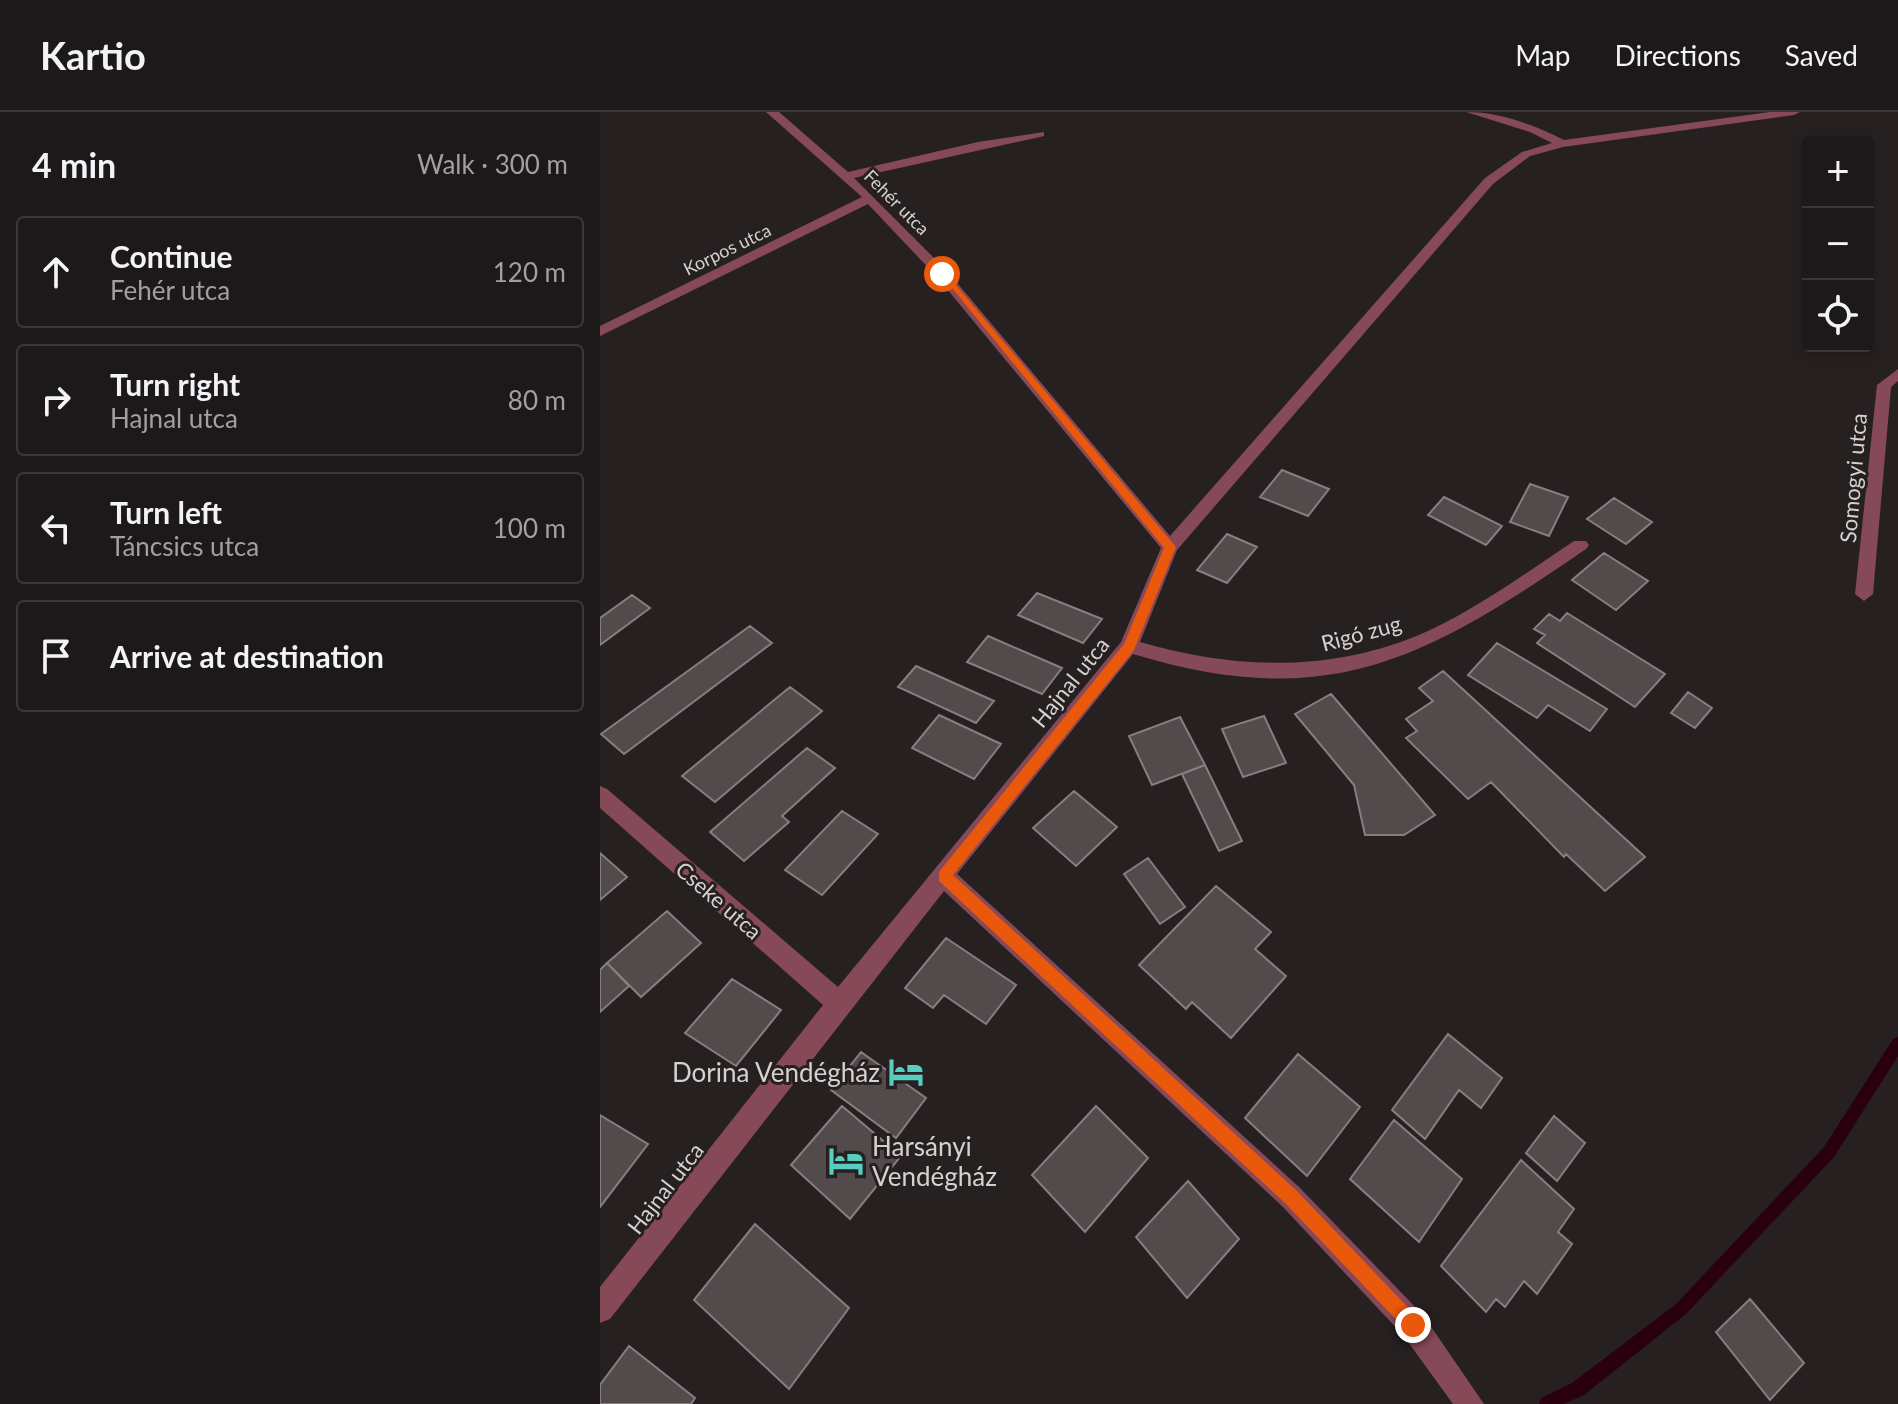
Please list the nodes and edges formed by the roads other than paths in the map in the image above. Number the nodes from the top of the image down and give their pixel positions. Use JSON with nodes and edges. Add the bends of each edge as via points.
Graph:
{"nodes":[{"id":1,"x":772,"y":112,"type":"edge"},
{"id":2,"x":1472,"y":112,"type":"edge"},
{"id":3,"x":1794,"y":112,"type":"edge"},
{"id":4,"x":1040,"y":134,"type":"dead end"},
{"id":5,"x":1562,"y":144,"type":"junction"},
{"id":6,"x":846,"y":176,"type":"junction"},
{"id":7,"x":870,"y":198,"type":"junction"},
{"id":8,"x":600,"y":332,"type":"edge"},
{"id":9,"x":1898,"y":374,"type":"edge"},
{"id":10,"x":1891,"y":389,"type":"edge"},
{"id":11,"x":1580,"y":545,"type":"dead end"},
{"id":12,"x":1170,"y":547,"type":"junction"},
{"id":13,"x":1864,"y":594,"type":"dead end"},
{"id":14,"x":1129,"y":646,"type":"junction"},
{"id":15,"x":600,"y":795,"type":"edge"},
{"id":16,"x":944,"y":876,"type":"junction"},
{"id":17,"x":839,"y":1004,"type":"junction"},
{"id":18,"x":600,"y":1309,"type":"edge"},
{"id":19,"x":1470,"y":1404,"type":"edge"}],
"edges":[{"from":1,"to":6,"type":"street","name":"Fehér utca"},
{"from":2,"to":5,"type":"street"},
{"from":3,"to":5,"type":"street","name":"Hajnal utca"},
{"from":4,"to":6,"type":"street"},
{"from":5,"to":12,"type":"street","name":"Hajnal utca","via":[[1526,154],[1489,181]]},
{"from":6,"to":7,"type":"street","name":"Fehér utca"},
{"from":7,"to":8,"type":"street","name":"Korpos utca"},
{"from":7,"to":12,"type":"street","name":"Fehér utca","via":[[942,274]]},
{"from":9,"to":10,"type":"street","name":"Somogyi utca"},
{"from":10,"to":13,"type":"street","name":"Somogyi utca"},
{"from":11,"to":14,"type":"street","name":"Rigó zug","via":[[1488,607],[1383,656],[1294,673],[1225,671]]},
{"from":12,"to":14,"type":"street","name":"Hajnal utca"},
{"from":14,"to":16,"type":"street","name":"Hajnal utca"},
{"from":15,"to":17,"type":"street","name":"Cseke utca"},
{"from":16,"to":17,"type":"street","name":"Hajnal utca"},
{"from":16,"to":19,"type":"street","via":[[1291,1197],[1413,1325]]},
{"from":17,"to":18,"type":"street","name":"Hajnal utca"}]}
